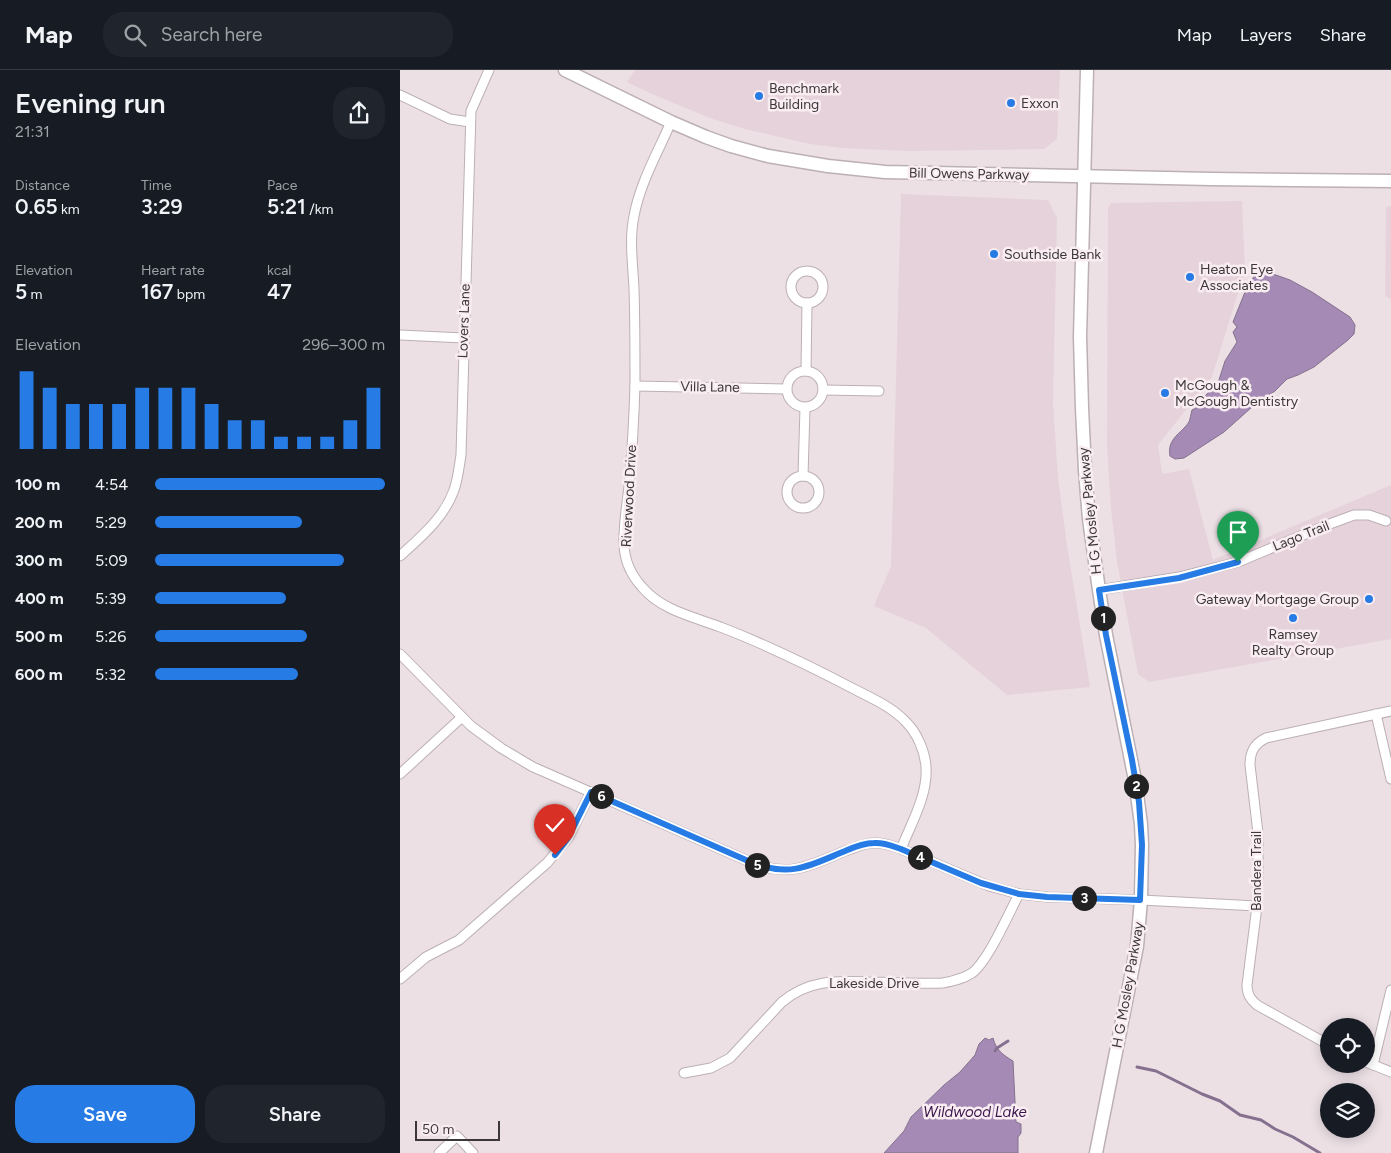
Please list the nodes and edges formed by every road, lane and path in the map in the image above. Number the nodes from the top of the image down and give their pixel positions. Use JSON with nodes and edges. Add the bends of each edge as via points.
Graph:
{"nodes":[{"id":1,"x":489,"y":70,"type":"edge"},
{"id":2,"x":565,"y":70,"type":"edge"},
{"id":3,"x":1087,"y":70,"type":"edge"},
{"id":4,"x":400,"y":96,"type":"edge"},
{"id":5,"x":470,"y":122,"type":"junction"},
{"id":6,"x":671,"y":122,"type":"junction"},
{"id":7,"x":1084,"y":177,"type":"junction"},
{"id":8,"x":1391,"y":181,"type":"edge"},
{"id":9,"x":807,"y":303,"type":"dead end"},
{"id":10,"x":400,"y":334,"type":"edge"},
{"id":11,"x":464,"y":338,"type":"junction"},
{"id":12,"x":806,"y":370,"type":"junction"},
{"id":13,"x":635,"y":386,"type":"junction"},
{"id":14,"x":786,"y":389,"type":"junction"},
{"id":15,"x":823,"y":390,"type":"junction"},
{"id":16,"x":879,"y":392,"type":"dead end"},
{"id":17,"x":805,"y":408,"type":"junction"},
{"id":18,"x":803,"y":476,"type":"dead end"},
{"id":19,"x":1386,"y":521,"type":"dead end"},
{"id":20,"x":400,"y":556,"type":"edge"},
{"id":21,"x":1099,"y":590,"type":"junction"},
{"id":22,"x":400,"y":654,"type":"edge"},
{"id":23,"x":1391,"y":711,"type":"edge"},
{"id":24,"x":1376,"y":714,"type":"junction"},
{"id":25,"x":462,"y":717,"type":"junction"},
{"id":26,"x":400,"y":774,"type":"edge"},
{"id":27,"x":1391,"y":778,"type":"edge"},
{"id":28,"x":591,"y":792,"type":"junction"},
{"id":29,"x":901,"y":849,"type":"junction"},
{"id":30,"x":1019,"y":894,"type":"junction"},
{"id":31,"x":1140,"y":900,"type":"junction"},
{"id":32,"x":1257,"y":906,"type":"junction"},
{"id":33,"x":400,"y":979,"type":"edge"},
{"id":34,"x":1391,"y":990,"type":"edge"},
{"id":35,"x":1320,"y":1040,"type":"edge"},
{"id":36,"x":1375,"y":1046,"type":"edge"},
{"id":37,"x":1375,"y":1066,"type":"edge"},
{"id":38,"x":1391,"y":1072,"type":"edge"},
{"id":39,"x":684,"y":1073,"type":"dead end"},
{"id":40,"x":439,"y":1153,"type":"edge"},
{"id":41,"x":474,"y":1153,"type":"edge"},
{"id":42,"x":1096,"y":1153,"type":"edge"}],
"edges":[{"from":1,"to":5,"type":"street","name":"Lovers Lane","via":[[470,111]]},
{"from":2,"to":6,"type":"main road","name":"Bill Owens Parkway"},
{"from":3,"to":7,"type":"main road","name":"H G Mosley Parkway"},
{"from":4,"to":5,"type":"street","via":[[450,118]]},
{"from":5,"to":11,"type":"street","name":"Lovers Lane"},
{"from":6,"to":7,"type":"main road","name":"Bill Owens Parkway","via":[[744,150],[796,162],[884,172]]},
{"from":6,"to":13,"type":"street","name":"Riverwood Drive","via":[[646,178],[634,216]]},
{"from":7,"to":8,"type":"main road","name":"Bill Owens Parkway"},
{"from":7,"to":21,"type":"main road","name":"H G Mosley Parkway","via":[[1080,337],[1082,408],[1088,508]]},
{"from":9,"to":12,"type":"street"},
{"from":10,"to":11,"type":"street"},
{"from":11,"to":20,"type":"street","name":"Lovers Lane","via":[[461,455],[455,488],[440,517]]},
{"from":12,"to":14,"type":"street","via":[[794,374]]},
{"from":12,"to":15,"type":"street","via":[[820,379]]},
{"from":13,"to":14,"type":"street","name":"Villa Lane"},
{"from":13,"to":29,"type":"street","name":"Riverwood Drive","via":[[624,534],[631,572],[642,588],[663,604],[815,669],[890,708],[907,723],[922,747],[926,772],[921,801]]},
{"from":14,"to":17,"type":"street","via":[[790,400]]},
{"from":15,"to":16,"type":"street"},
{"from":15,"to":17,"type":"street","via":[[816,404]]},
{"from":17,"to":18,"type":"street"},
{"from":19,"to":21,"type":"street","name":"Lago Trail","via":[[1369,514],[1354,515],[1238,562],[1179,578]]},
{"from":21,"to":31,"type":"main road","name":"H G Mosley Parkway","via":[[1139,802],[1142,845]]},
{"from":22,"to":25,"type":"street"},
{"from":23,"to":24,"type":"street"},
{"from":24,"to":27,"type":"street"},
{"from":24,"to":32,"type":"street","name":"Bandera Trail","via":[[1266,738],[1255,746],[1250,765],[1258,832]]},
{"from":25,"to":26,"type":"street"},
{"from":25,"to":28,"type":"street","via":[[511,755]]},
{"from":28,"to":29,"type":"street","via":[[769,868],[802,868],[869,843],[883,843]]},
{"from":28,"to":33,"type":"street","via":[[568,838],[547,863],[464,937],[426,957]]},
{"from":29,"to":30,"type":"street","via":[[981,883]]},
{"from":30,"to":31,"type":"street"},
{"from":30,"to":39,"type":"street","name":"Lakeside Drive","via":[[986,955],[970,974],[942,983],[832,981],[806,987],[782,1002],[730,1058],[711,1068]]},
{"from":31,"to":32,"type":"street"},
{"from":31,"to":42,"type":"main road","name":"H G Mosley Parkway","via":[[1137,946]]},
{"from":32,"to":35,"type":"street","name":"Bandera Trail","via":[[1247,985],[1249,996],[1257,1004]]},
{"from":34,"to":36,"type":"street"},
{"from":37,"to":38,"type":"street"},
{"from":40,"to":41,"type":"street","via":[[457,1136]]}]}
